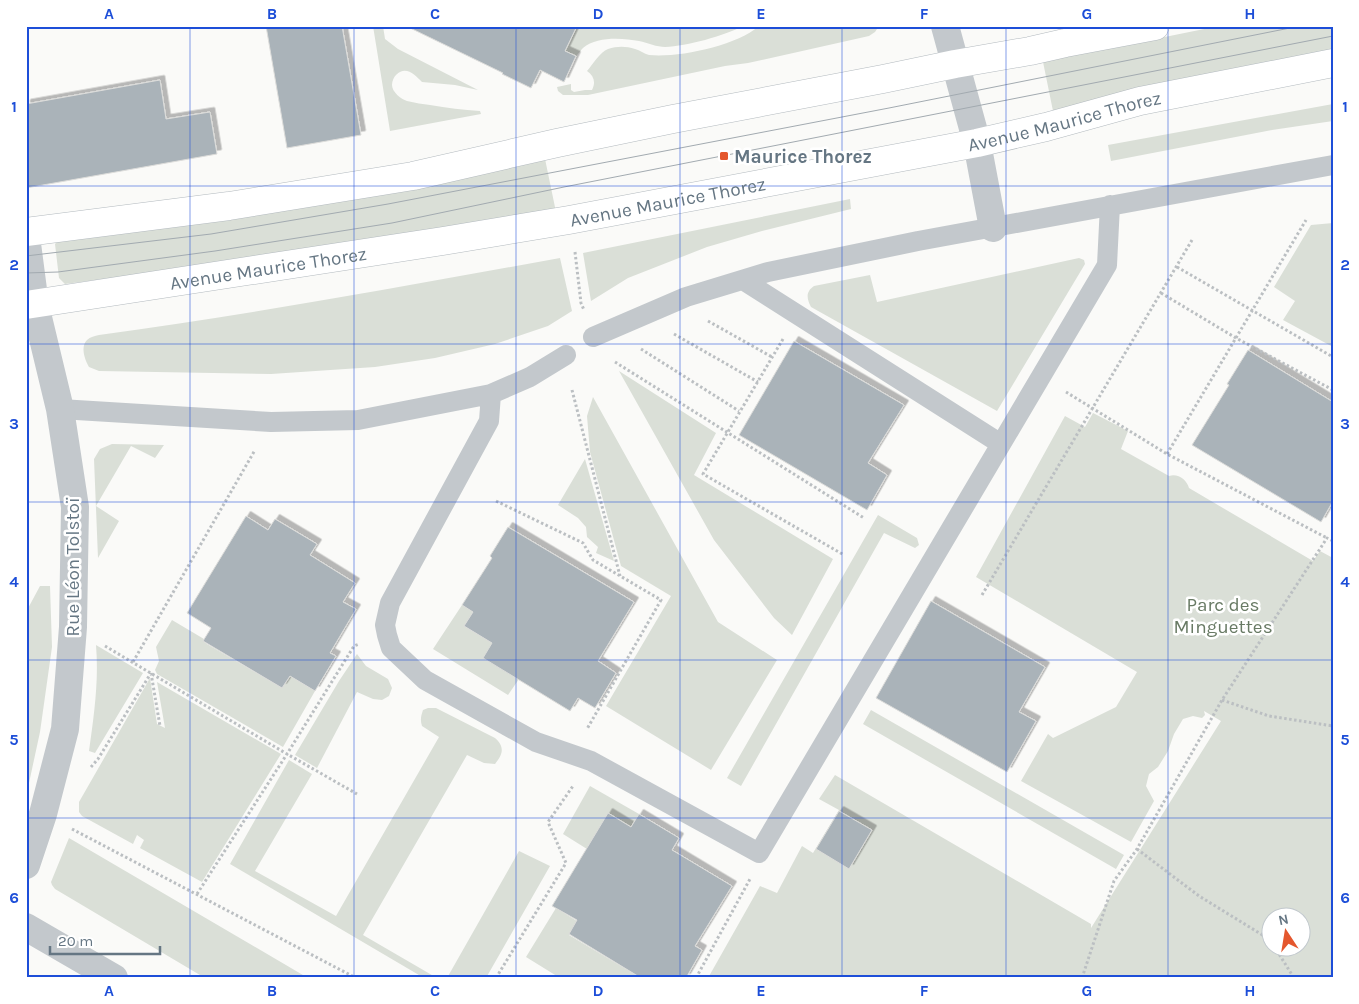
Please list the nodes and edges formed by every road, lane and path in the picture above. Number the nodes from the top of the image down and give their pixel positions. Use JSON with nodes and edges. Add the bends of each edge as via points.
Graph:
{"nodes":[{"id":1,"x":944,"y":26,"type":"edge"},
{"id":2,"x":1155,"y":26,"type":"edge"},
{"id":3,"x":1333,"y":63,"type":"edge"},
{"id":4,"x":955,"y":64,"type":"junction"},
{"id":5,"x":977,"y":143,"type":"junction"},
{"id":6,"x":1333,"y":165,"type":"edge"},
{"id":7,"x":1110,"y":205,"type":"junction"},
{"id":8,"x":1306,"y":220,"type":"dead end"},
{"id":9,"x":993,"y":228,"type":"junction"},
{"id":10,"x":26,"y":232,"type":"edge"},
{"id":11,"x":26,"y":236,"type":"edge"},
{"id":12,"x":1192,"y":240,"type":"dead end"},
{"id":13,"x":574,"y":245,"type":"dead end"},
{"id":14,"x":1176,"y":267,"type":"junction"},
{"id":15,"x":743,"y":280,"type":"junction"},
{"id":16,"x":1160,"y":293,"type":"junction"},
{"id":17,"x":30,"y":305,"type":"edge"},
{"id":18,"x":1252,"y":311,"type":"junction"},
{"id":19,"x":798,"y":314,"type":"junction"},
{"id":20,"x":707,"y":320,"type":"dead end"},
{"id":21,"x":673,"y":333,"type":"dead end"},
{"id":22,"x":593,"y":337,"type":"joint"},
{"id":23,"x":1236,"y":338,"type":"junction"},
{"id":24,"x":640,"y":349,"type":"dead end"},
{"id":25,"x":566,"y":355,"type":"dead end"},
{"id":26,"x":772,"y":357,"type":"junction"},
{"id":27,"x":1333,"y":357,"type":"edge"},
{"id":28,"x":615,"y":362,"type":"dead end"},
{"id":29,"x":1041,"y":377,"type":"junction"},
{"id":30,"x":758,"y":382,"type":"junction"},
{"id":31,"x":572,"y":390,"type":"dead end"},
{"id":32,"x":1333,"y":390,"type":"edge"},
{"id":33,"x":491,"y":394,"type":"junction"},
{"id":34,"x":60,"y":409,"type":"junction"},
{"id":35,"x":740,"y":411,"type":"junction"},
{"id":36,"x":271,"y":422,"type":"junction"},
{"id":37,"x":728,"y":433,"type":"junction"},
{"id":38,"x":1001,"y":444,"type":"junction"},
{"id":39,"x":1167,"y":454,"type":"junction"},
{"id":40,"x":496,"y":501,"type":"dead end"},
{"id":41,"x":864,"y":518,"type":"dead end"},
{"id":42,"x":1327,"y":538,"type":"junction"},
{"id":43,"x":1333,"y":541,"type":"edge"},
{"id":44,"x":844,"y":554,"type":"dead end"},
{"id":45,"x":621,"y":576,"type":"junction"},
{"id":46,"x":982,"y":595,"type":"dead end"},
{"id":47,"x":73,"y":627,"type":"junction"},
{"id":48,"x":387,"y":636,"type":"junction"},
{"id":49,"x":133,"y":662,"type":"junction"},
{"id":50,"x":151,"y":673,"type":"junction"},
{"id":51,"x":1222,"y":700,"type":"junction"},
{"id":52,"x":160,"y":726,"type":"dead end"},
{"id":53,"x":1333,"y":726,"type":"edge"},
{"id":54,"x":287,"y":754,"type":"junction"},
{"id":55,"x":582,"y":758,"type":"junction"},
{"id":56,"x":88,"y":771,"type":"dead end"},
{"id":57,"x":356,"y":794,"type":"dead end"},
{"id":58,"x":72,"y":820,"type":"dead end"},
{"id":59,"x":1137,"y":849,"type":"junction"},
{"id":60,"x":759,"y":853,"type":"junction"},
{"id":61,"x":26,"y":865,"type":"edge"},
{"id":62,"x":197,"y":894,"type":"junction"},
{"id":63,"x":26,"y":927,"type":"edge"},
{"id":64,"x":1262,"y":935,"type":"edge"},
{"id":65,"x":1280,"y":956,"type":"edge"},
{"id":66,"x":114,"y":978,"type":"edge"},
{"id":67,"x":356,"y":978,"type":"edge"},
{"id":68,"x":496,"y":978,"type":"edge"},
{"id":69,"x":696,"y":978,"type":"edge"},
{"id":70,"x":1082,"y":978,"type":"edge"},
{"id":71,"x":1294,"y":978,"type":"edge"}],
"edges":[{"from":1,"to":4,"type":"street"},
{"from":2,"to":4,"type":"street"},
{"from":3,"to":5,"type":"street","name":"Avenue Maurice Thorez","via":[[1140,101]]},
{"from":4,"to":5,"type":"street"},
{"from":4,"to":10,"type":"street","via":[[556,143],[414,176],[229,206]]},
{"from":5,"to":9,"type":"street"},
{"from":5,"to":17,"type":"street","name":"Avenue Maurice Thorez","via":[[569,220]]},
{"from":6,"to":7,"type":"lane"},
{"from":7,"to":9,"type":"lane"},
{"from":7,"to":29,"type":"lane","via":[[1107,265]]},
{"from":8,"to":18,"type":"path"},
{"from":9,"to":15,"type":"lane","via":[[768,272]]},
{"from":11,"to":17,"type":"street","name":"Rue Léon Tolstoï"},
{"from":12,"to":14,"type":"path"},
{"from":13,"to":22,"type":"path","via":[[581,303]]},
{"from":14,"to":16,"type":"path"},
{"from":14,"to":18,"type":"path"},
{"from":15,"to":19,"type":"lane"},
{"from":15,"to":22,"type":"lane","via":[[686,298]]},
{"from":16,"to":23,"type":"path"},
{"from":16,"to":46,"type":"path"},
{"from":17,"to":34,"type":"street","name":"Rue Léon Tolstoï"},
{"from":18,"to":23,"type":"path"},
{"from":18,"to":27,"type":"path"},
{"from":19,"to":26,"type":"path"},
{"from":19,"to":38,"type":"lane"},
{"from":20,"to":26,"type":"path"},
{"from":21,"to":30,"type":"path"},
{"from":23,"to":32,"type":"path"},
{"from":23,"to":39,"type":"path"},
{"from":24,"to":35,"type":"path"},
{"from":25,"to":33,"type":"lane","via":[[530,377]]},
{"from":26,"to":30,"type":"path"},
{"from":28,"to":37,"type":"path"},
{"from":29,"to":38,"type":"lane"},
{"from":29,"to":39,"type":"path"},
{"from":30,"to":35,"type":"path"},
{"from":31,"to":45,"type":"path"},
{"from":33,"to":36,"type":"lane","via":[[358,420]]},
{"from":33,"to":48,"type":"lane","via":[[489,421],[390,603],[385,625]]},
{"from":34,"to":36,"type":"lane"},
{"from":34,"to":47,"type":"street","name":"Rue Léon Tolstoï","via":[[75,507]]},
{"from":35,"to":37,"type":"path"},
{"from":36,"to":49,"type":"path"},
{"from":37,"to":41,"type":"path"},
{"from":37,"to":44,"type":"path","via":[[703,474]]},
{"from":38,"to":60,"type":"lane"},
{"from":39,"to":42,"type":"path"},
{"from":40,"to":45,"type":"path","via":[[583,543],[593,560]]},
{"from":42,"to":43,"type":"path"},
{"from":42,"to":51,"type":"path"},
{"from":45,"to":55,"type":"path","via":[[661,600]]},
{"from":47,"to":49,"type":"path"},
{"from":47,"to":61,"type":"street","name":"Rue Léon Tolstoï","via":[[65,729]]},
{"from":48,"to":54,"type":"path","via":[[354,646]]},
{"from":48,"to":55,"type":"lane","via":[[391,648],[425,680],[536,742]]},
{"from":49,"to":50,"type":"path"},
{"from":50,"to":52,"type":"path"},
{"from":50,"to":54,"type":"path"},
{"from":50,"to":56,"type":"path"},
{"from":51,"to":53,"type":"path","via":[[1269,716]]},
{"from":51,"to":59,"type":"path"},
{"from":54,"to":57,"type":"path"},
{"from":54,"to":62,"type":"path"},
{"from":55,"to":60,"type":"lane"},
{"from":55,"to":68,"type":"path","via":[[548,822],[566,863]]},
{"from":58,"to":62,"type":"path","via":[[70,829]]},
{"from":59,"to":64,"type":"path","via":[[1199,896]]},
{"from":59,"to":70,"type":"path","via":[[1114,881]]},
{"from":60,"to":69,"type":"path","via":[[750,880]]},
{"from":62,"to":67,"type":"path"},
{"from":63,"to":66,"type":"street"},
{"from":65,"to":71,"type":"path"}]}
